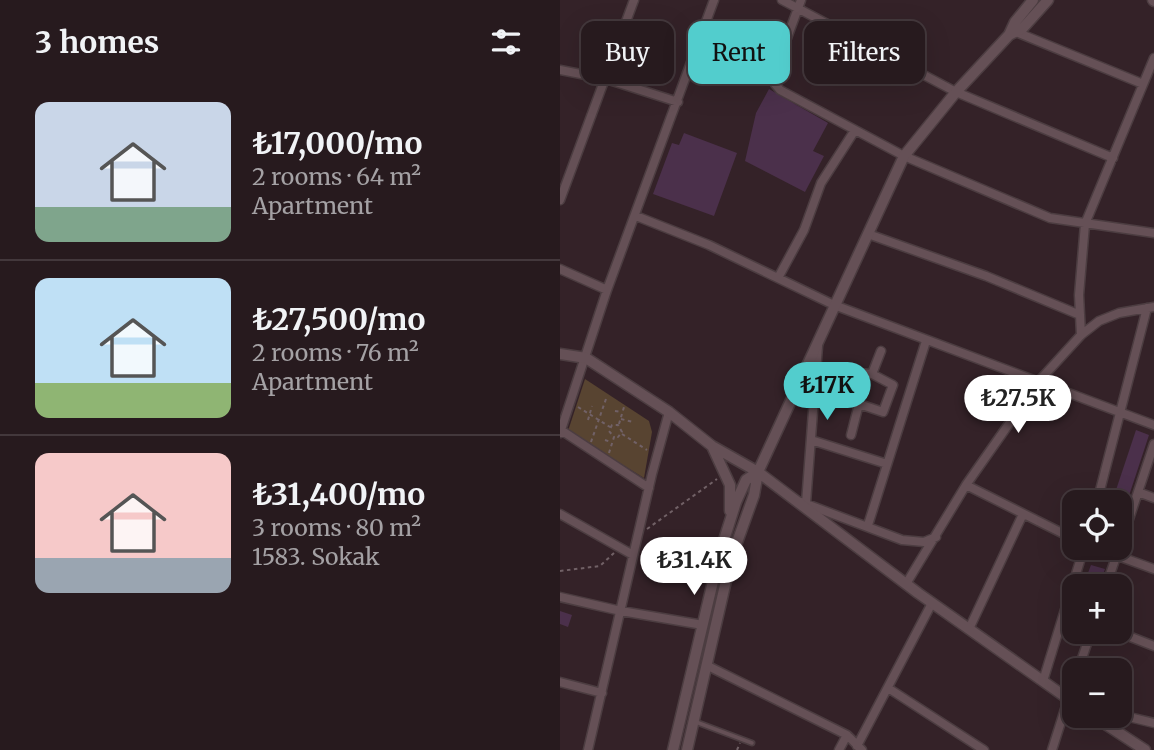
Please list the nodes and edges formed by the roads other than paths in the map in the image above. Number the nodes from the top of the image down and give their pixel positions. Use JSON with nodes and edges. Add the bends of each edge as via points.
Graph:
{"nodes":[{"id":1,"x":634,"y":0,"type":"edge"},
{"id":2,"x":714,"y":0,"type":"edge"},
{"id":3,"x":782,"y":0,"type":"edge"},
{"id":4,"x":1034,"y":0,"type":"edge"},
{"id":5,"x":1048,"y":0,"type":"edge"},
{"id":6,"x":799,"y":4,"type":"edge"},
{"id":7,"x":627,"y":21,"type":"edge"},
{"id":8,"x":1013,"y":33,"type":"junction"},
{"id":9,"x":1154,"y":58,"type":"edge"},
{"id":10,"x":560,"y":70,"type":"edge"},
{"id":11,"x":581,"y":74,"type":"edge"},
{"id":12,"x":604,"y":84,"type":"edge"},
{"id":13,"x":622,"y":84,"type":"edge"},
{"id":14,"x":1143,"y":84,"type":"junction"},
{"id":15,"x":956,"y":92,"type":"junction"},
{"id":16,"x":678,"y":102,"type":"junction"},
{"id":17,"x":855,"y":130,"type":"junction"},
{"id":18,"x":904,"y":156,"type":"junction"},
{"id":19,"x":1113,"y":158,"type":"junction"},
{"id":20,"x":560,"y":200,"type":"edge"},
{"id":21,"x":636,"y":216,"type":"junction"},
{"id":22,"x":1086,"y":224,"type":"junction"},
{"id":23,"x":1154,"y":233,"type":"edge"},
{"id":24,"x":868,"y":234,"type":"junction"},
{"id":25,"x":560,"y":269,"type":"edge"},
{"id":26,"x":778,"y":278,"type":"junction"},
{"id":27,"x":607,"y":290,"type":"junction"},
{"id":28,"x":834,"y":305,"type":"junction"},
{"id":29,"x":1151,"y":307,"type":"edge"},
{"id":30,"x":1080,"y":315,"type":"junction"},
{"id":31,"x":1081,"y":335,"type":"junction"},
{"id":32,"x":818,"y":339,"type":"junction"},
{"id":33,"x":926,"y":341,"type":"junction"},
{"id":34,"x":881,"y":351,"type":"dead end"},
{"id":35,"x":560,"y":354,"type":"edge"},
{"id":36,"x":586,"y":358,"type":"junction"},
{"id":37,"x":816,"y":370,"type":"junction"},
{"id":38,"x":835,"y":371,"type":"junction"},
{"id":39,"x":872,"y":373,"type":"junction"},
{"id":40,"x":1039,"y":381,"type":"junction"},
{"id":41,"x":859,"y":404,"type":"junction"},
{"id":42,"x":669,"y":412,"type":"junction"},
{"id":43,"x":1121,"y":412,"type":"junction"},
{"id":44,"x":1154,"y":425,"type":"edge"},
{"id":45,"x":560,"y":432,"type":"edge"},
{"id":46,"x":851,"y":435,"type":"dead end"},
{"id":47,"x":811,"y":440,"type":"junction"},
{"id":48,"x":1154,"y":444,"type":"edge"},
{"id":49,"x":712,"y":446,"type":"junction"},
{"id":50,"x":887,"y":464,"type":"junction"},
{"id":51,"x":758,"y":472,"type":"junction"},
{"id":52,"x":966,"y":485,"type":"junction"},
{"id":53,"x":649,"y":488,"type":"junction"},
{"id":54,"x":1100,"y":490,"type":"edge"},
{"id":55,"x":1138,"y":492,"type":"junction"},
{"id":56,"x":789,"y":498,"type":"junction"},
{"id":57,"x":1154,"y":498,"type":"edge"},
{"id":58,"x":806,"y":503,"type":"junction"},
{"id":59,"x":1132,"y":510,"type":"edge"},
{"id":60,"x":560,"y":514,"type":"edge"},
{"id":61,"x":1023,"y":514,"type":"junction"},
{"id":62,"x":731,"y":518,"type":"junction"},
{"id":63,"x":868,"y":525,"type":"junction"},
{"id":64,"x":1062,"y":533,"type":"edge"},
{"id":65,"x":936,"y":537,"type":"junction"},
{"id":66,"x":633,"y":555,"type":"junction"},
{"id":67,"x":1132,"y":557,"type":"edge"},
{"id":68,"x":1080,"y":560,"type":"edge"},
{"id":69,"x":1154,"y":569,"type":"edge"},
{"id":70,"x":906,"y":584,"type":"junction"},
{"id":71,"x":560,"y":597,"type":"edge"},
{"id":72,"x":932,"y":603,"type":"junction"},
{"id":73,"x":621,"y":611,"type":"junction"},
{"id":74,"x":703,"y":625,"type":"junction"},
{"id":75,"x":969,"y":629,"type":"junction"},
{"id":76,"x":1132,"y":637,"type":"edge"},
{"id":77,"x":1154,"y":646,"type":"edge"},
{"id":78,"x":708,"y":666,"type":"junction"},
{"id":79,"x":1043,"y":681,"type":"junction"},
{"id":80,"x":560,"y":682,"type":"edge"},
{"id":81,"x":888,"y":688,"type":"junction"},
{"id":82,"x":602,"y":693,"type":"junction"},
{"id":83,"x":1062,"y":694,"type":"edge"},
{"id":84,"x":1132,"y":718,"type":"edge"},
{"id":85,"x":694,"y":721,"type":"junction"},
{"id":86,"x":1154,"y":723,"type":"edge"},
{"id":87,"x":1062,"y":726,"type":"edge"},
{"id":88,"x":1112,"y":728,"type":"edge"},
{"id":89,"x":847,"y":735,"type":"junction"},
{"id":90,"x":752,"y":743,"type":"dead end"},
{"id":91,"x":860,"y":748,"type":"edge"},
{"id":92,"x":588,"y":750,"type":"edge"},
{"id":93,"x":673,"y":750,"type":"edge"},
{"id":94,"x":687,"y":750,"type":"edge"},
{"id":95,"x":839,"y":750,"type":"edge"},
{"id":96,"x":984,"y":750,"type":"edge"},
{"id":97,"x":1052,"y":750,"type":"edge"},
{"id":98,"x":1145,"y":750,"type":"edge"}],
"edges":[{"from":1,"to":7,"type":"street"},
{"from":2,"to":16,"type":"street"},
{"from":3,"to":6,"type":"street"},
{"from":4,"to":8,"type":"street","via":[[1015,22]]},
{"from":5,"to":8,"type":"street"},
{"from":6,"to":15,"type":"street"},
{"from":6,"to":17,"type":"street","via":[[773,76],[775,84]]},
{"from":8,"to":14,"type":"street"},
{"from":8,"to":15,"type":"street"},
{"from":9,"to":14,"type":"street"},
{"from":10,"to":11,"type":"street"},
{"from":12,"to":20,"type":"street"},
{"from":13,"to":16,"type":"street"},
{"from":14,"to":19,"type":"street"},
{"from":15,"to":18,"type":"street"},
{"from":15,"to":19,"type":"street"},
{"from":16,"to":21,"type":"street"},
{"from":17,"to":18,"type":"street"},
{"from":17,"to":26,"type":"street","via":[[821,183],[804,230]]},
{"from":18,"to":22,"type":"street","via":[[1049,218]]},
{"from":18,"to":24,"type":"street"},
{"from":19,"to":22,"type":"street"},
{"from":21,"to":26,"type":"street"},
{"from":21,"to":27,"type":"street"},
{"from":22,"to":23,"type":"street"},
{"from":22,"to":30,"type":"street"},
{"from":24,"to":28,"type":"street"},
{"from":24,"to":30,"type":"street"},
{"from":25,"to":27,"type":"street"},
{"from":26,"to":28,"type":"street"},
{"from":27,"to":36,"type":"street"},
{"from":28,"to":32,"type":"street"},
{"from":28,"to":33,"type":"street"},
{"from":29,"to":31,"type":"street","via":[[1099,321]]},
{"from":29,"to":43,"type":"street"},
{"from":30,"to":31,"type":"street"},
{"from":31,"to":40,"type":"street"},
{"from":32,"to":37,"type":"street"},
{"from":32,"to":51,"type":"street"},
{"from":33,"to":40,"type":"street"},
{"from":33,"to":50,"type":"street"},
{"from":34,"to":39,"type":"street"},
{"from":35,"to":36,"type":"street"},
{"from":36,"to":42,"type":"street"},
{"from":36,"to":45,"type":"street"},
{"from":37,"to":38,"type":"street"},
{"from":37,"to":47,"type":"street"},
{"from":38,"to":39,"type":"street"},
{"from":38,"to":41,"type":"street","via":[[833,386]]},
{"from":39,"to":41,"type":"street","via":[[893,386],[883,412]]},
{"from":40,"to":43,"type":"street"},
{"from":40,"to":52,"type":"street"},
{"from":41,"to":46,"type":"street"},
{"from":42,"to":49,"type":"street"},
{"from":42,"to":53,"type":"street"},
{"from":43,"to":44,"type":"street"},
{"from":43,"to":54,"type":"street"},
{"from":45,"to":53,"type":"street"},
{"from":47,"to":50,"type":"street"},
{"from":47,"to":58,"type":"street"},
{"from":48,"to":55,"type":"street"},
{"from":49,"to":51,"type":"street"},
{"from":49,"to":62,"type":"street","via":[[730,485]]},
{"from":50,"to":63,"type":"street"},
{"from":51,"to":56,"type":"street"},
{"from":51,"to":62,"type":"street","via":[[746,480]]},
{"from":51,"to":78,"type":"street","via":[[731,559]]},
{"from":52,"to":61,"type":"street"},
{"from":52,"to":65,"type":"street"},
{"from":53,"to":66,"type":"street"},
{"from":55,"to":57,"type":"street"},
{"from":55,"to":59,"type":"street"},
{"from":56,"to":58,"type":"street"},
{"from":56,"to":70,"type":"street"},
{"from":58,"to":63,"type":"street"},
{"from":60,"to":66,"type":"street"},
{"from":61,"to":64,"type":"street"},
{"from":61,"to":75,"type":"street"},
{"from":62,"to":74,"type":"street"},
{"from":63,"to":65,"type":"street","via":[[902,540],[924,542]]},
{"from":65,"to":70,"type":"street"},
{"from":66,"to":73,"type":"street"},
{"from":67,"to":69,"type":"street"},
{"from":68,"to":79,"type":"street"},
{"from":70,"to":72,"type":"street"},
{"from":71,"to":73,"type":"street"},
{"from":72,"to":75,"type":"street"},
{"from":72,"to":81,"type":"street"},
{"from":73,"to":74,"type":"street"},
{"from":73,"to":82,"type":"street"},
{"from":74,"to":93,"type":"street"},
{"from":75,"to":79,"type":"street"},
{"from":76,"to":77,"type":"street"},
{"from":78,"to":85,"type":"street"},
{"from":78,"to":89,"type":"street"},
{"from":79,"to":83,"type":"street"},
{"from":80,"to":82,"type":"street"},
{"from":81,"to":91,"type":"street"},
{"from":81,"to":96,"type":"street"},
{"from":82,"to":92,"type":"street"},
{"from":84,"to":86,"type":"street"},
{"from":85,"to":90,"type":"lane"},
{"from":85,"to":94,"type":"street"},
{"from":87,"to":97,"type":"street"},
{"from":88,"to":98,"type":"street"},
{"from":89,"to":91,"type":"street"},
{"from":89,"to":95,"type":"street"}]}
